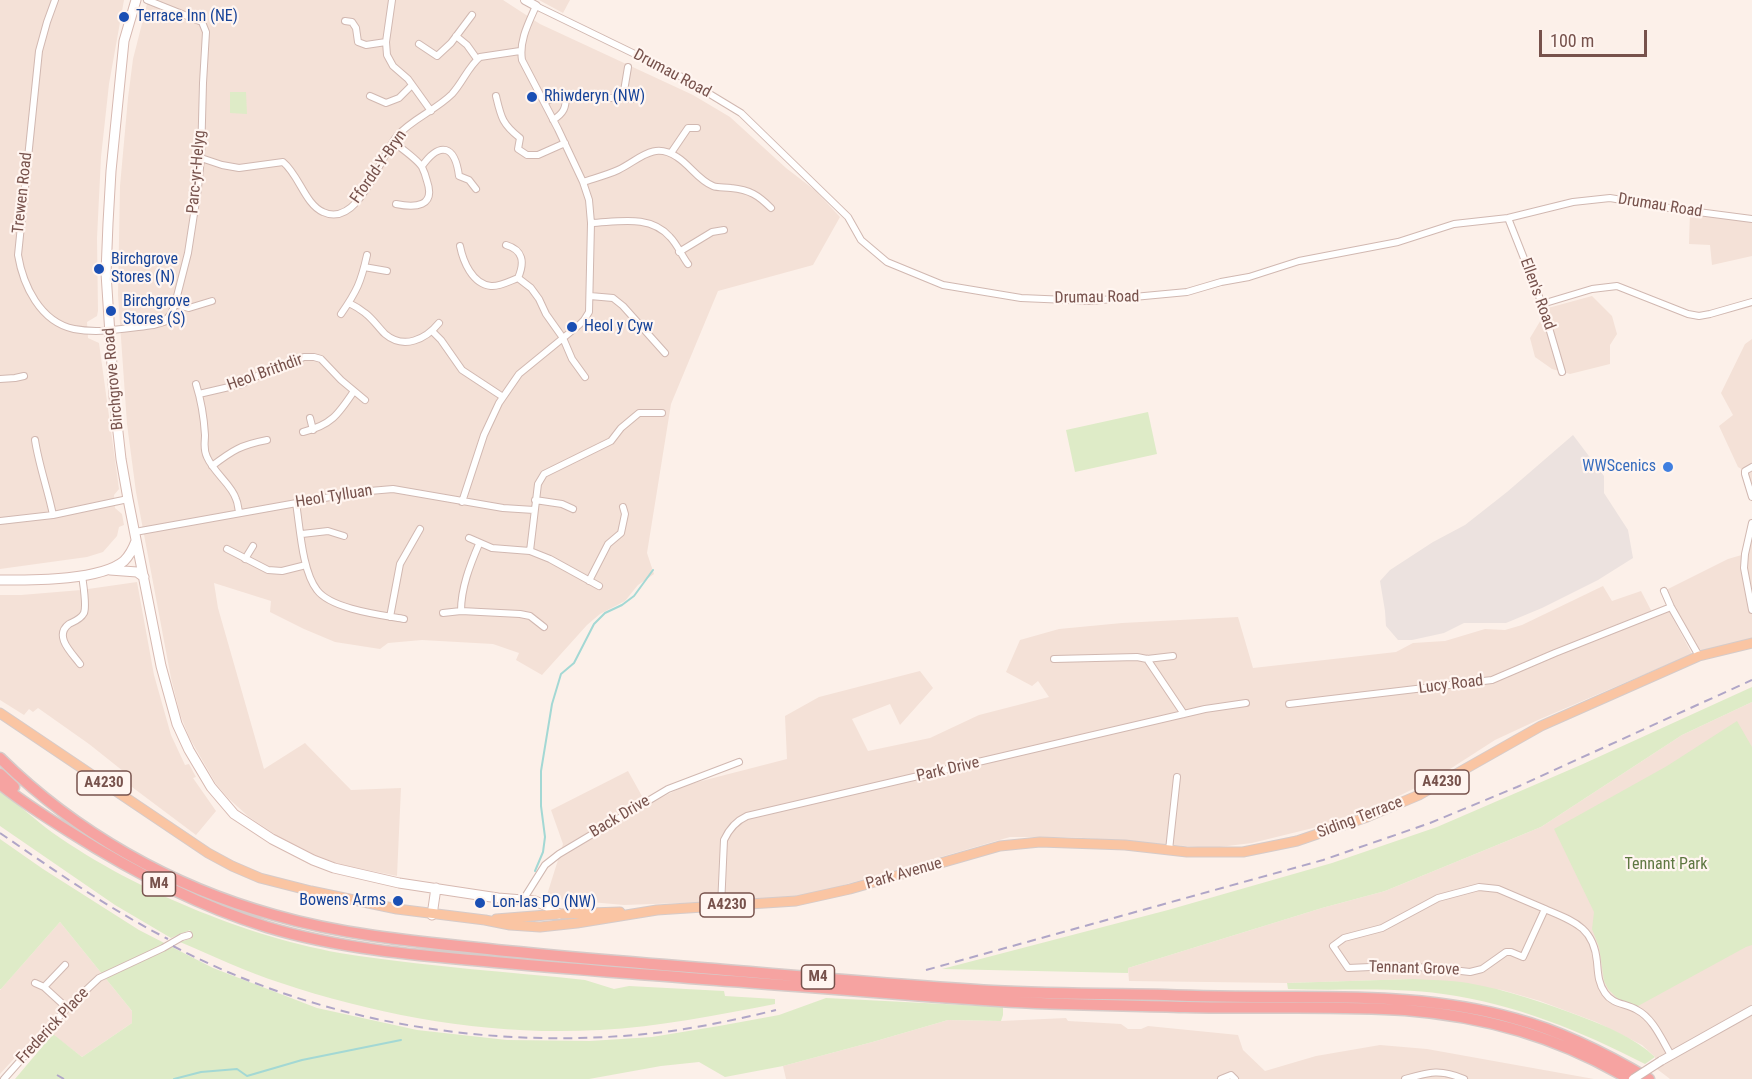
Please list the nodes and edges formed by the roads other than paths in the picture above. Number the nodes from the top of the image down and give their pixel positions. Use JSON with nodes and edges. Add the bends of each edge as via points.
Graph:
{"nodes":[{"id":1,"x":55,"y":0,"type":"edge"},
{"id":2,"x":136,"y":0,"type":"edge"},
{"id":3,"x":147,"y":0,"type":"edge"},
{"id":4,"x":392,"y":0,"type":"edge"},
{"id":5,"x":525,"y":0,"type":"edge"},
{"id":6,"x":536,"y":6,"type":"junction"},
{"id":7,"x":472,"y":15,"type":"dead end"},
{"id":8,"x":345,"y":21,"type":"dead end"},
{"id":9,"x":456,"y":36,"type":"junction"},
{"id":10,"x":386,"y":42,"type":"junction"},
{"id":11,"x":419,"y":44,"type":"dead end"},
{"id":12,"x":520,"y":51,"type":"junction"},
{"id":13,"x":477,"y":59,"type":"junction"},
{"id":14,"x":628,"y":67,"type":"dead end"},
{"id":15,"x":412,"y":84,"type":"junction"},
{"id":16,"x":566,"y":95,"type":"junction"},
{"id":17,"x":370,"y":96,"type":"dead end"},
{"id":18,"x":496,"y":96,"type":"dead end"},
{"id":19,"x":623,"y":97,"type":"junction"},
{"id":20,"x":632,"y":99,"type":"dead end"},
{"id":21,"x":544,"y":102,"type":"junction"},
{"id":22,"x":431,"y":111,"type":"junction"},
{"id":23,"x":553,"y":120,"type":"junction"},
{"id":24,"x":697,"y":128,"type":"dead end"},
{"id":25,"x":393,"y":142,"type":"junction"},
{"id":26,"x":565,"y":143,"type":"junction"},
{"id":27,"x":671,"y":153,"type":"junction"},
{"id":28,"x":201,"y":158,"type":"junction"},
{"id":29,"x":422,"y":166,"type":"junction"},
{"id":30,"x":583,"y":182,"type":"junction"},
{"id":31,"x":477,"y":189,"type":"dead end"},
{"id":32,"x":396,"y":204,"type":"dead end"},
{"id":33,"x":771,"y":208,"type":"dead end"},
{"id":34,"x":1508,"y":218,"type":"junction"},
{"id":35,"x":1752,"y":219,"type":"edge"},
{"id":36,"x":591,"y":224,"type":"junction"},
{"id":37,"x":724,"y":230,"type":"dead end"},
{"id":38,"x":506,"y":245,"type":"dead end"},
{"id":39,"x":460,"y":246,"type":"dead end"},
{"id":40,"x":680,"y":252,"type":"junction"},
{"id":41,"x":367,"y":255,"type":"dead end"},
{"id":42,"x":687,"y":264,"type":"dead end"},
{"id":43,"x":364,"y":267,"type":"junction"},
{"id":44,"x":387,"y":271,"type":"dead end"},
{"id":45,"x":518,"y":278,"type":"junction"},
{"id":46,"x":590,"y":296,"type":"junction"},
{"id":47,"x":212,"y":301,"type":"dead end"},
{"id":48,"x":1752,"y":302,"type":"edge"},
{"id":49,"x":349,"y":303,"type":"junction"},
{"id":50,"x":175,"y":304,"type":"junction"},
{"id":51,"x":1542,"y":304,"type":"junction"},
{"id":52,"x":341,"y":314,"type":"dead end"},
{"id":53,"x":439,"y":323,"type":"dead end"},
{"id":54,"x":110,"y":330,"type":"junction"},
{"id":55,"x":432,"y":331,"type":"junction"},
{"id":56,"x":563,"y":338,"type":"junction"},
{"id":57,"x":665,"y":353,"type":"dead end"},
{"id":58,"x":1562,"y":372,"type":"dead end"},
{"id":59,"x":24,"y":376,"type":"dead end"},
{"id":60,"x":585,"y":377,"type":"dead end"},
{"id":61,"x":0,"y":379,"type":"edge"},
{"id":62,"x":196,"y":384,"type":"dead end"},
{"id":63,"x":354,"y":392,"type":"junction"},
{"id":64,"x":199,"y":394,"type":"junction"},
{"id":65,"x":503,"y":398,"type":"junction"},
{"id":66,"x":365,"y":400,"type":"dead end"},
{"id":67,"x":662,"y":413,"type":"dead end"},
{"id":68,"x":310,"y":418,"type":"dead end"},
{"id":69,"x":313,"y":429,"type":"junction"},
{"id":70,"x":303,"y":432,"type":"dead end"},
{"id":71,"x":35,"y":440,"type":"dead end"},
{"id":72,"x":267,"y":440,"type":"dead end"},
{"id":73,"x":212,"y":466,"type":"junction"},
{"id":74,"x":1750,"y":468,"type":"edge"},
{"id":75,"x":1752,"y":497,"type":"edge"},
{"id":76,"x":128,"y":499,"type":"junction"},
{"id":77,"x":535,"y":500,"type":"junction"},
{"id":78,"x":462,"y":502,"type":"junction"},
{"id":79,"x":296,"y":503,"type":"junction"},
{"id":80,"x":623,"y":507,"type":"dead end"},
{"id":81,"x":573,"y":509,"type":"dead end"},
{"id":82,"x":534,"y":510,"type":"junction"},
{"id":83,"x":239,"y":512,"type":"junction"},
{"id":84,"x":52,"y":515,"type":"junction"},
{"id":85,"x":0,"y":521,"type":"edge"},
{"id":86,"x":1752,"y":523,"type":"edge"},
{"id":87,"x":420,"y":529,"type":"dead end"},
{"id":88,"x":302,"y":534,"type":"junction"},
{"id":89,"x":135,"y":536,"type":"junction"},
{"id":90,"x":344,"y":536,"type":"dead end"},
{"id":91,"x":469,"y":538,"type":"dead end"},
{"id":92,"x":480,"y":544,"type":"junction"},
{"id":93,"x":253,"y":546,"type":"dead end"},
{"id":94,"x":227,"y":549,"type":"dead end"},
{"id":95,"x":530,"y":551,"type":"junction"},
{"id":96,"x":245,"y":559,"type":"junction"},
{"id":97,"x":306,"y":565,"type":"junction"},
{"id":98,"x":108,"y":570,"type":"junction"},
{"id":99,"x":82,"y":575,"type":"junction"},
{"id":100,"x":144,"y":577,"type":"junction"},
{"id":101,"x":0,"y":580,"type":"edge"},
{"id":102,"x":589,"y":581,"type":"junction"},
{"id":103,"x":599,"y":586,"type":"dead end"},
{"id":104,"x":1664,"y":591,"type":"dead end"},
{"id":105,"x":1671,"y":607,"type":"junction"},
{"id":106,"x":1752,"y":610,"type":"edge"},
{"id":107,"x":460,"y":611,"type":"junction"},
{"id":108,"x":443,"y":613,"type":"dead end"},
{"id":109,"x":390,"y":617,"type":"junction"},
{"id":110,"x":404,"y":619,"type":"dead end"},
{"id":111,"x":544,"y":627,"type":"dead end"},
{"id":112,"x":1752,"y":643,"type":"edge"},
{"id":113,"x":1173,"y":656,"type":"dead end"},
{"id":114,"x":1699,"y":656,"type":"junction"},
{"id":115,"x":1054,"y":658,"type":"dead end"},
{"id":116,"x":1147,"y":659,"type":"junction"},
{"id":117,"x":80,"y":664,"type":"dead end"},
{"id":118,"x":1246,"y":703,"type":"dead end"},
{"id":119,"x":1289,"y":704,"type":"dead end"},
{"id":120,"x":0,"y":713,"type":"edge"},
{"id":121,"x":1184,"y":714,"type":"junction"},
{"id":122,"x":0,"y":753,"type":"edge"},
{"id":123,"x":0,"y":758,"type":"edge"},
{"id":124,"x":739,"y":762,"type":"dead end"},
{"id":125,"x":14,"y":772,"type":"junction"},
{"id":126,"x":0,"y":774,"type":"edge"},
{"id":127,"x":1177,"y":777,"type":"dead end"},
{"id":128,"x":0,"y":784,"type":"edge"},
{"id":129,"x":58,"y":824,"type":"junction"},
{"id":130,"x":1169,"y":850,"type":"junction"},
{"id":131,"x":436,"y":888,"type":"junction"},
{"id":132,"x":523,"y":900,"type":"junction"},
{"id":133,"x":721,"y":906,"type":"junction"},
{"id":134,"x":1545,"y":909,"type":"junction"},
{"id":135,"x":638,"y":912,"type":"junction"},
{"id":136,"x":559,"y":914,"type":"junction"},
{"id":137,"x":432,"y":915,"type":"junction"},
{"id":138,"x":537,"y":915,"type":"junction"},
{"id":139,"x":485,"y":920,"type":"junction"},
{"id":140,"x":555,"y":926,"type":"junction"},
{"id":141,"x":189,"y":935,"type":"dead end"},
{"id":142,"x":65,"y":965,"type":"dead end"},
{"id":143,"x":35,"y":982,"type":"dead end"},
{"id":144,"x":45,"y":987,"type":"junction"},
{"id":145,"x":67,"y":1008,"type":"junction"},
{"id":146,"x":1752,"y":1010,"type":"edge"},
{"id":147,"x":1671,"y":1055,"type":"junction"},
{"id":148,"x":4,"y":1079,"type":"edge"},
{"id":149,"x":1221,"y":1079,"type":"edge"},
{"id":150,"x":1236,"y":1079,"type":"edge"},
{"id":151,"x":1405,"y":1079,"type":"edge"},
{"id":152,"x":1464,"y":1079,"type":"edge"},
{"id":153,"x":1631,"y":1079,"type":"edge"},
{"id":154,"x":1649,"y":1079,"type":"edge"}],
"edges":[{"from":1,"to":54,"type":"street","name":"Trewen Road","via":[[39,51],[18,241],[20,268],[25,285],[46,314],[72,329]]},
{"from":2,"to":54,"type":"main road","name":"Birchgrove Road","via":[[124,41],[111,171],[105,273]]},
{"from":3,"to":28,"type":"street","name":"Parc-yr-Helyg","via":[[202,22],[206,32]]},
{"from":4,"to":10,"type":"street"},
{"from":5,"to":6,"type":"street","name":"Drumau Road"},
{"from":6,"to":12,"type":"street"},
{"from":6,"to":34,"type":"street","name":"Drumau Road","via":[[680,76],[741,113],[848,217],[861,240],[887,262],[943,285],[1022,298],[1091,301],[1149,297],[1187,292],[1299,261],[1398,242],[1454,224]]},
{"from":7,"to":9,"type":"street"},
{"from":8,"to":10,"type":"street","via":[[356,28],[358,42]]},
{"from":9,"to":11,"type":"street","via":[[437,56]]},
{"from":9,"to":13,"type":"street"},
{"from":10,"to":15,"type":"street","via":[[393,66]]},
{"from":12,"to":13,"type":"street"},
{"from":12,"to":21,"type":"street"},
{"from":13,"to":22,"type":"street","name":"Ffordd-Y-Bryn","via":[[452,94]]},
{"from":14,"to":19,"type":"street"},
{"from":15,"to":17,"type":"street","via":[[399,98],[386,103]]},
{"from":15,"to":22,"type":"street"},
{"from":16,"to":19,"type":"street"},
{"from":16,"to":21,"type":"street"},
{"from":16,"to":23,"type":"street","via":[[562,114]]},
{"from":18,"to":26,"type":"street","via":[[508,128],[520,138],[518,149],[527,155],[538,155]]},
{"from":19,"to":20,"type":"street"},
{"from":21,"to":23,"type":"street"},
{"from":22,"to":25,"type":"street","name":"Ffordd-Y-Bryn","via":[[407,126]]},
{"from":23,"to":26,"type":"street"},
{"from":24,"to":27,"type":"street","via":[[688,128]]},
{"from":25,"to":28,"type":"street","name":"Ffordd-Y-Bryn","via":[[367,189],[345,212],[335,215],[318,208],[284,162],[239,168]]},
{"from":25,"to":29,"type":"street"},
{"from":26,"to":30,"type":"street"},
{"from":27,"to":30,"type":"street","via":[[644,154],[617,170]]},
{"from":27,"to":33,"type":"street","via":[[714,187],[744,190]]},
{"from":28,"to":50,"type":"street","name":"Parc-yr-Helyg","via":[[188,253]]},
{"from":29,"to":31,"type":"street","via":[[428,157],[447,150],[456,158],[459,176]]},
{"from":29,"to":32,"type":"street","via":[[430,188],[424,204]]},
{"from":30,"to":36,"type":"street"},
{"from":34,"to":35,"type":"street","name":"Drumau Road","via":[[1573,202],[1610,198]]},
{"from":34,"to":51,"type":"street","name":"Ellen's Road"},
{"from":36,"to":40,"type":"street","via":[[638,220],[657,225]]},
{"from":36,"to":46,"type":"street"},
{"from":37,"to":40,"type":"street","via":[[712,232]]},
{"from":38,"to":45,"type":"street","via":[[520,255]]},
{"from":39,"to":45,"type":"street","via":[[469,270],[485,284],[491,286]]},
{"from":40,"to":42,"type":"street"},
{"from":41,"to":43,"type":"street"},
{"from":43,"to":44,"type":"street"},
{"from":43,"to":49,"type":"street"},
{"from":45,"to":56,"type":"street","via":[[539,298]]},
{"from":46,"to":56,"type":"street","via":[[585,320]]},
{"from":46,"to":57,"type":"street","via":[[613,298]]},
{"from":47,"to":50,"type":"street","via":[[189,308]]},
{"from":48,"to":51,"type":"street","via":[[1699,316],[1617,286]]},
{"from":49,"to":52,"type":"street"},
{"from":49,"to":55,"type":"street","via":[[366,313],[393,339],[413,341]]},
{"from":50,"to":54,"type":"street","name":"Parc-yr-Helyg","via":[[164,322],[154,326]]},
{"from":51,"to":58,"type":"street","name":"Ellen's Road"},
{"from":53,"to":55,"type":"street"},
{"from":54,"to":76,"type":"main road","name":"Birchgrove Road","via":[[114,396]]},
{"from":55,"to":65,"type":"street","via":[[462,370]]},
{"from":56,"to":60,"type":"street"},
{"from":56,"to":65,"type":"street","via":[[519,374]]},
{"from":59,"to":61,"type":"street","via":[[15,381]]},
{"from":62,"to":64,"type":"street"},
{"from":63,"to":64,"type":"street","name":"Heol Brithdir","via":[[321,359],[304,357],[242,384]]},
{"from":63,"to":66,"type":"street","name":"Heol Brithdir"},
{"from":63,"to":69,"type":"street","via":[[330,422]]},
{"from":64,"to":73,"type":"street","via":[[204,448]]},
{"from":65,"to":78,"type":"street","via":[[484,435]]},
{"from":67,"to":77,"type":"street","via":[[639,413],[611,441],[544,474]]},
{"from":68,"to":69,"type":"street"},
{"from":69,"to":70,"type":"street"},
{"from":71,"to":84,"type":"street"},
{"from":72,"to":73,"type":"street","via":[[231,451]]},
{"from":73,"to":83,"type":"street","via":[[231,488]]},
{"from":74,"to":75,"type":"street","via":[[1745,474]]},
{"from":76,"to":84,"type":"street"},
{"from":76,"to":89,"type":"main road","name":"Birchgrove Road"},
{"from":77,"to":81,"type":"street"},
{"from":77,"to":82,"type":"street"},
{"from":78,"to":79,"type":"street","name":"Heol Tylluan","via":[[393,489]]},
{"from":78,"to":82,"type":"street","name":"Heol Tylluan"},
{"from":79,"to":83,"type":"street","name":"Heol Tylluan"},
{"from":79,"to":88,"type":"street"},
{"from":80,"to":102,"type":"street","via":[[621,533],[608,544]]},
{"from":82,"to":95,"type":"street"},
{"from":83,"to":89,"type":"street","name":"Heol Tylluan"},
{"from":84,"to":85,"type":"street"},
{"from":86,"to":106,"type":"street","via":[[1744,568]]},
{"from":87,"to":109,"type":"street","via":[[400,564]]},
{"from":88,"to":90,"type":"street","via":[[328,531]]},
{"from":88,"to":97,"type":"street"},
{"from":89,"to":98,"type":"main road","via":[[132,551]]},
{"from":89,"to":100,"type":"main road","name":"Birchgrove Road"},
{"from":91,"to":92,"type":"street"},
{"from":92,"to":95,"type":"street"},
{"from":92,"to":107,"type":"street","via":[[470,564]]},
{"from":93,"to":96,"type":"street"},
{"from":94,"to":96,"type":"street"},
{"from":95,"to":102,"type":"street"},
{"from":96,"to":97,"type":"street","via":[[268,570]]},
{"from":97,"to":109,"type":"street","via":[[317,590],[336,604]]},
{"from":98,"to":99,"type":"main road"},
{"from":98,"to":100,"type":"main road","via":[[137,572]]},
{"from":99,"to":101,"type":"main road"},
{"from":99,"to":117,"type":"street","via":[[84,613],[65,628],[62,636]]},
{"from":100,"to":131,"type":"main road","name":"Birchgrove Road","via":[[177,724],[222,802],[262,833],[313,860],[355,874]]},
{"from":102,"to":103,"type":"street"},
{"from":104,"to":105,"type":"street"},
{"from":105,"to":114,"type":"street"},
{"from":105,"to":119,"type":"street","name":"Lucy Road","via":[[1492,680]]},
{"from":107,"to":108,"type":"street"},
{"from":107,"to":111,"type":"street","via":[[520,614],[530,616]]},
{"from":109,"to":110,"type":"street"},
{"from":112,"to":114,"type":"main road","number":"A4230"},
{"from":113,"to":116,"type":"street"},
{"from":114,"to":130,"type":"main road","name":"Siding Terrace","number":"A4230","via":[[1541,726],[1419,795],[1367,818],[1297,841],[1243,852]]},
{"from":115,"to":116,"type":"street"},
{"from":116,"to":121,"type":"street"},
{"from":118,"to":121,"type":"street","name":"Park Drive"},
{"from":120,"to":137,"type":"main road","number":"A4230","via":[[190,842],[232,866],[311,891]]},
{"from":121,"to":133,"type":"street","name":"Park Drive","via":[[747,816],[735,824],[724,840]]},
{"from":122,"to":125,"type":"highway","number":"M4"},
{"from":123,"to":125,"type":"highway","number":"M4"},
{"from":124,"to":132,"type":"street","name":"Back Drive","via":[[668,789],[559,854],[545,865]]},
{"from":125,"to":154,"type":"highway","number":"M4","via":[[73,819],[151,867],[231,902],[354,933],[572,958],[996,991],[1361,997],[1442,1003],[1552,1031]]},
{"from":126,"to":129,"type":"highway","number":"M4"},
{"from":127,"to":130,"type":"street"},
{"from":128,"to":129,"type":"highway","number":"M4"},
{"from":129,"to":153,"type":"highway","number":"M4","via":[[136,873],[188,898],[269,927],[351,945],[571,969],[1003,1002],[1413,1011],[1514,1029],[1583,1055]]},
{"from":130,"to":133,"type":"main road","name":"Park Avenue","number":"A4230","via":[[1084,842],[1000,846],[816,897]]},
{"from":131,"to":132,"type":"main road","name":"Birchgrove Road"},
{"from":131,"to":137,"type":"main road"},
{"from":132,"to":136,"type":"main road","name":"Birchgrove Road","via":[[542,904]]},
{"from":132,"to":138,"type":"main road"},
{"from":133,"to":135,"type":"main road","name":"Park Avenue","number":"A4230"},
{"from":134,"to":134,"type":"street","name":"Tennant Grove","via":[[1498,889],[1479,886],[1438,898],[1382,928],[1344,938],[1333,946],[1348,968],[1393,966],[1476,972],[1506,952],[1523,957]]},
{"from":134,"to":147,"type":"street","via":[[1582,927],[1594,945],[1600,984],[1606,994],[1618,1004],[1643,1014]]},
{"from":135,"to":136,"type":"main road","name":"Park Avenue","number":"A4230"},
{"from":135,"to":140,"type":"main road","name":"Park Avenue","number":"A4230"},
{"from":136,"to":138,"type":"main road","name":"Park Avenue","number":"A4230"},
{"from":137,"to":139,"type":"main road","number":"A4230"},
{"from":138,"to":139,"type":"main road","number":"A4230"},
{"from":138,"to":140,"type":"main road"},
{"from":139,"to":140,"type":"main road","number":"A4230","via":[[528,927]]},
{"from":141,"to":145,"type":"street","name":"Frederick Place","via":[[99,978]]},
{"from":142,"to":144,"type":"street"},
{"from":143,"to":144,"type":"street"},
{"from":144,"to":145,"type":"street"},
{"from":145,"to":148,"type":"street","name":"Frederick Place"},
{"from":146,"to":147,"type":"street"},
{"from":147,"to":153,"type":"street","bridge":true},
{"from":149,"to":150,"type":"street","via":[[1231,1075]]},
{"from":151,"to":152,"type":"street","via":[[1431,1072]]}]}
